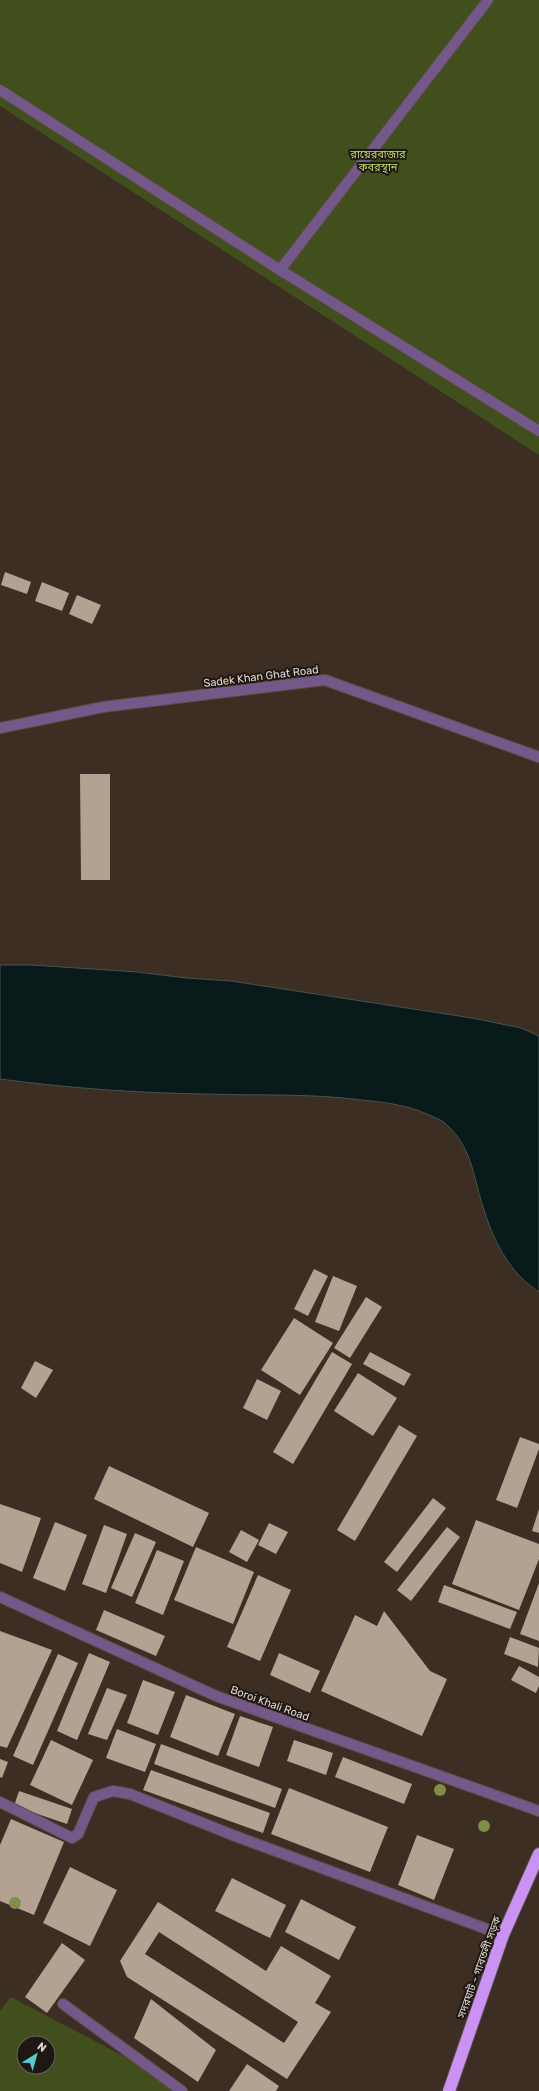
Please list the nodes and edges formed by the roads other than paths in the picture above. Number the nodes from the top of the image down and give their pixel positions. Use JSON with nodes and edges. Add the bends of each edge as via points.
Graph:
{"nodes":[{"id":1,"x":488,"y":0,"type":"edge"},
{"id":2,"x":0,"y":90,"type":"edge"},
{"id":3,"x":280,"y":270,"type":"junction"},
{"id":4,"x":539,"y":431,"type":"edge"},
{"id":5,"x":0,"y":728,"type":"edge"},
{"id":6,"x":539,"y":757,"type":"edge"},
{"id":7,"x":0,"y":1597,"type":"edge"},
{"id":8,"x":0,"y":1802,"type":"edge"},
{"id":9,"x":539,"y":1812,"type":"edge"},
{"id":10,"x":539,"y":1854,"type":"edge"},
{"id":11,"x":503,"y":1935,"type":"junction"},
{"id":12,"x":63,"y":2004,"type":"dead end"},
{"id":13,"x":182,"y":2091,"type":"edge"},
{"id":14,"x":449,"y":2091,"type":"edge"}],
"edges":[{"from":1,"to":3,"type":"street"},
{"from":2,"to":3,"type":"street"},
{"from":3,"to":4,"type":"street"},
{"from":5,"to":6,"type":"street","name":"Sadek Khan Ghat Road","via":[[103,707],[325,680]]},
{"from":7,"to":9,"type":"street","name":"Boroi Khali Road","via":[[216,1696]]},
{"from":8,"to":11,"type":"street","via":[[72,1838],[78,1834],[94,1797],[113,1791],[130,1794],[235,1836]]},
{"from":10,"to":11,"type":"highway","name":"সদরঘাট - গাবতলী সড়ক"},
{"from":11,"to":14,"type":"highway","name":"সদরঘাট - গাবতলী সড়ক"},
{"from":12,"to":13,"type":"street"}]}
